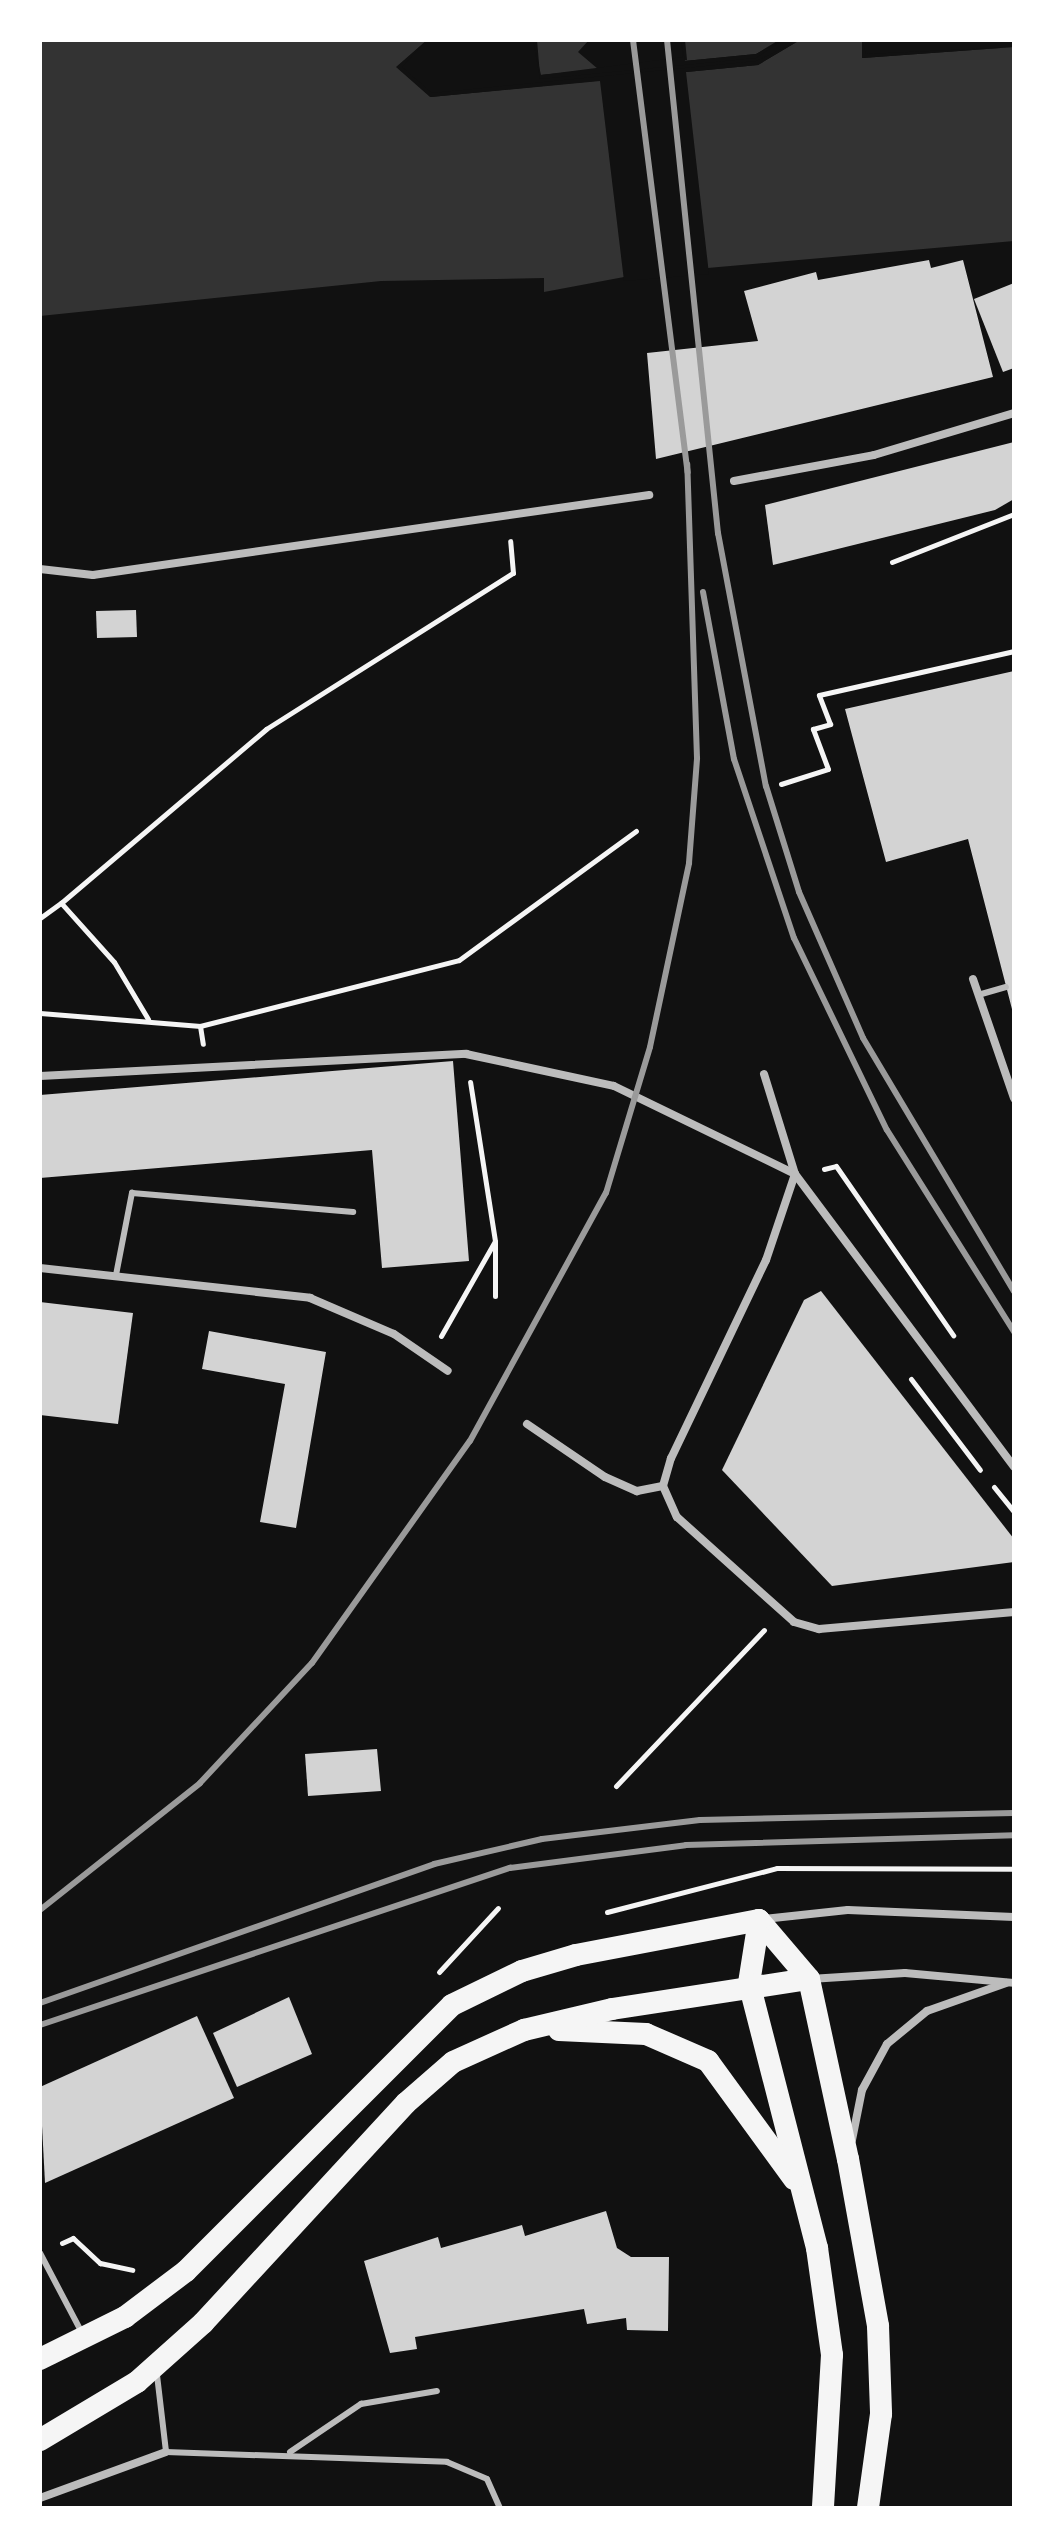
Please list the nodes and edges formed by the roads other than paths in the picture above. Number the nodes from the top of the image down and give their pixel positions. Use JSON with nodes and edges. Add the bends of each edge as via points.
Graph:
{"nodes":[{"id":1,"x":1014,"y":413,"type":"edge"},
{"id":2,"x":734,"y":481,"type":"dead end"},
{"id":3,"x":649,"y":495,"type":"dead end"},
{"id":4,"x":40,"y":569,"type":"edge"},
{"id":5,"x":973,"y":979,"type":"dead end"},
{"id":6,"x":1006,"y":987,"type":"dead end"},
{"id":7,"x":978,"y":995,"type":"junction"},
{"id":8,"x":764,"y":1074,"type":"dead end"},
{"id":9,"x":40,"y":1076,"type":"edge"},
{"id":10,"x":1014,"y":1098,"type":"edge"},
{"id":11,"x":795,"y":1174,"type":"junction"},
{"id":12,"x":353,"y":1212,"type":"dead end"},
{"id":13,"x":40,"y":1268,"type":"edge"},
{"id":14,"x":116,"y":1275,"type":"junction"},
{"id":15,"x":448,"y":1371,"type":"dead end"},
{"id":16,"x":527,"y":1424,"type":"dead end"},
{"id":17,"x":1014,"y":1467,"type":"edge"},
{"id":18,"x":663,"y":1486,"type":"junction"},
{"id":19,"x":1014,"y":1612,"type":"edge"},
{"id":20,"x":1011,"y":1915,"type":"edge"},
{"id":21,"x":759,"y":1920,"type":"junction"},
{"id":22,"x":809,"y":1979,"type":"junction"},
{"id":23,"x":749,"y":1983,"type":"junction"},
{"id":24,"x":1010,"y":1983,"type":"edge"},
{"id":25,"x":524,"y":2030,"type":"junction"},
{"id":26,"x":848,"y":2159,"type":"junction"},
{"id":27,"x":802,"y":2190,"type":"junction"},
{"id":28,"x":40,"y":2253,"type":"edge"},
{"id":29,"x":85,"y":2339,"type":"junction"},
{"id":30,"x":40,"y":2359,"type":"edge"},
{"id":31,"x":164,"y":2359,"type":"junction"},
{"id":32,"x":437,"y":2391,"type":"dead end"},
{"id":33,"x":40,"y":2440,"type":"edge"},
{"id":34,"x":166,"y":2452,"type":"junction"},
{"id":35,"x":290,"y":2452,"type":"junction"},
{"id":36,"x":40,"y":2498,"type":"edge"},
{"id":37,"x":500,"y":2508,"type":"edge"},
{"id":38,"x":823,"y":2508,"type":"edge"},
{"id":39,"x":868,"y":2508,"type":"edge"}],
"edges":[{"from":1,"to":2,"type":"street","via":[[874,455]]},
{"from":3,"to":4,"type":"street","via":[[93,575]]},
{"from":5,"to":7,"type":"street"},
{"from":6,"to":7,"type":"lane"},
{"from":7,"to":10,"type":"street"},
{"from":8,"to":11,"type":"street"},
{"from":9,"to":11,"type":"street","via":[[466,1054],[614,1086]]},
{"from":11,"to":17,"type":"street"},
{"from":11,"to":18,"type":"street","via":[[766,1260]]},
{"from":12,"to":14,"type":"lane","via":[[132,1193]]},
{"from":13,"to":14,"type":"street"},
{"from":14,"to":15,"type":"street","via":[[310,1298]]},
{"from":16,"to":18,"type":"street","via":[[605,1477],[637,1491]]},
{"from":18,"to":19,"type":"street","via":[[677,1517],[778,1614],[819,1629]]},
{"from":20,"to":21,"type":"street","via":[[848,1910]]},
{"from":21,"to":22,"type":"highway"},
{"from":21,"to":23,"type":"highway"},
{"from":21,"to":29,"type":"highway","via":[[563,1959],[452,2005],[186,2271]]},
{"from":22,"to":23,"type":"highway"},
{"from":22,"to":24,"type":"street","via":[[905,1973]]},
{"from":22,"to":26,"type":"highway"},
{"from":23,"to":25,"type":"highway"},
{"from":23,"to":27,"type":"highway"},
{"from":24,"to":26,"type":"street","via":[[927,2011],[887,2044],[862,2090]]},
{"from":25,"to":27,"type":"highway","via":[[612,2031],[679,2044],[733,2088]]},
{"from":25,"to":31,"type":"highway","via":[[482,2045],[429,2080]]},
{"from":26,"to":39,"type":"highway","via":[[878,2326],[881,2414]]},
{"from":27,"to":38,"type":"highway","via":[[832,2355]]},
{"from":28,"to":29,"type":"lane"},
{"from":29,"to":30,"type":"highway"},
{"from":31,"to":33,"type":"highway","via":[[110,2401]]},
{"from":31,"to":34,"type":"lane","via":[[155,2392]]},
{"from":32,"to":35,"type":"lane","via":[[361,2404]]},
{"from":34,"to":35,"type":"lane"},
{"from":34,"to":36,"type":"street"},
{"from":35,"to":37,"type":"lane","via":[[461,2464],[487,2479]]}]}
